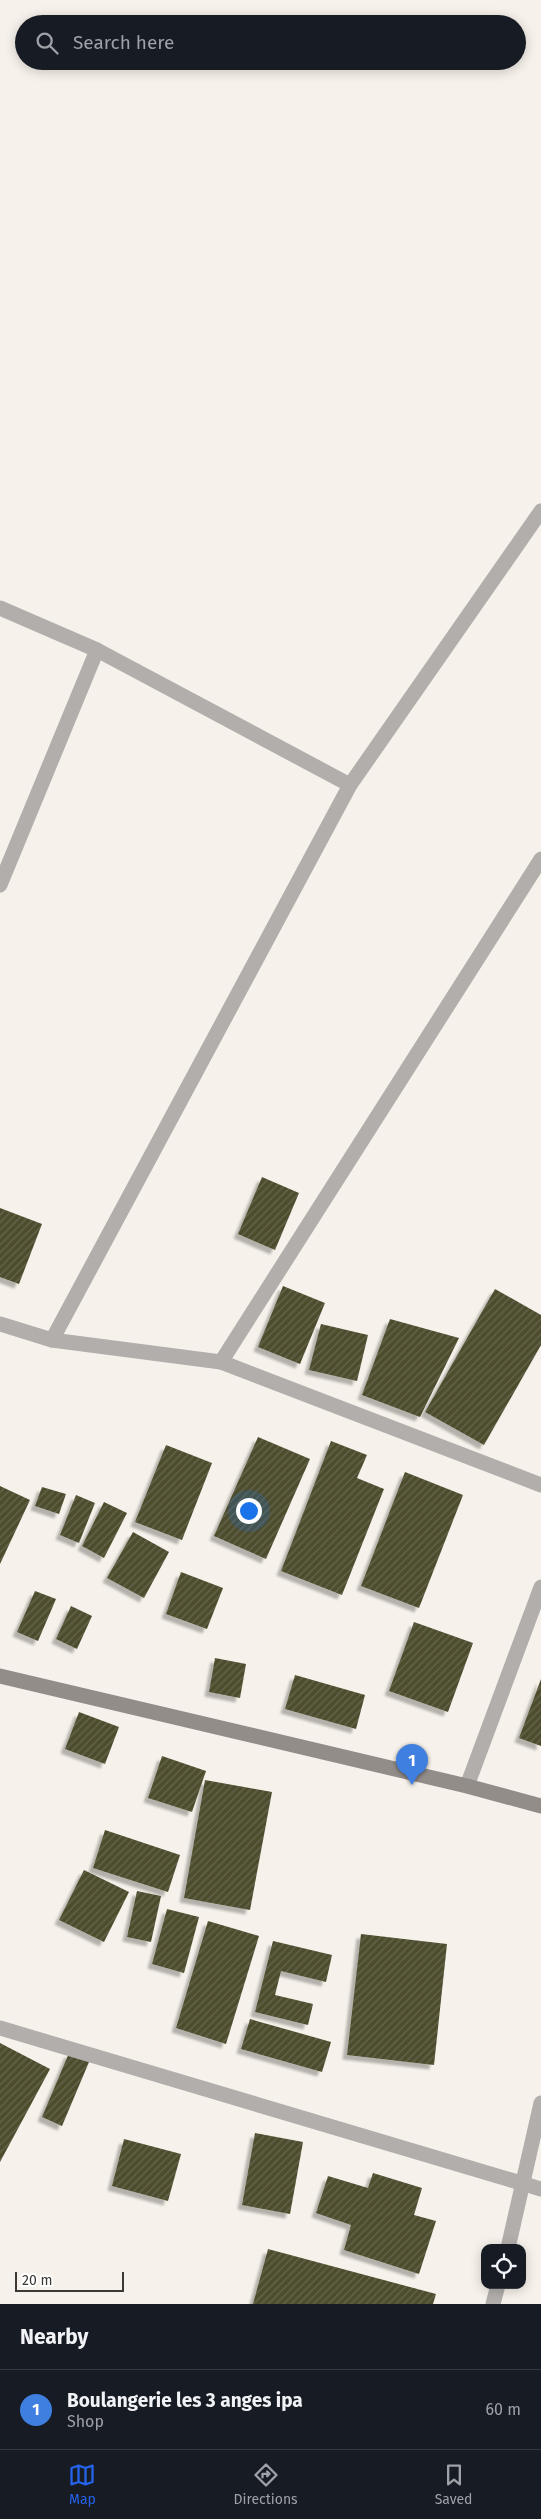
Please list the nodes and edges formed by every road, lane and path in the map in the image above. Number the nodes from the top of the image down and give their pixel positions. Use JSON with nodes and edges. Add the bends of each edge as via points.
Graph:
{"nodes":[{"id":1,"x":541,"y":511,"type":"edge"},
{"id":2,"x":0,"y":608,"type":"edge"},
{"id":3,"x":97,"y":650,"type":"junction"},
{"id":4,"x":350,"y":786,"type":"junction"},
{"id":5,"x":541,"y":859,"type":"edge"},
{"id":6,"x":0,"y":886,"type":"edge"},
{"id":7,"x":0,"y":1324,"type":"edge"},
{"id":8,"x":52,"y":1340,"type":"junction"},
{"id":9,"x":221,"y":1362,"type":"junction"},
{"id":10,"x":541,"y":1485,"type":"edge"},
{"id":11,"x":541,"y":1587,"type":"edge"},
{"id":12,"x":0,"y":1676,"type":"edge"},
{"id":13,"x":467,"y":1786,"type":"junction"},
{"id":14,"x":541,"y":1806,"type":"edge"},
{"id":15,"x":0,"y":2028,"type":"edge"},
{"id":16,"x":541,"y":2103,"type":"edge"},
{"id":17,"x":524,"y":2184,"type":"junction"},
{"id":18,"x":541,"y":2189,"type":"edge"},
{"id":19,"x":509,"y":2244,"type":"edge"},
{"id":20,"x":497,"y":2289,"type":"edge"},
{"id":21,"x":494,"y":2304,"type":"edge"}],
"edges":[{"from":1,"to":4,"type":"street"},
{"from":2,"to":3,"type":"street"},
{"from":3,"to":4,"type":"street"},
{"from":3,"to":6,"type":"street"},
{"from":4,"to":8,"type":"street"},
{"from":5,"to":9,"type":"street"},
{"from":7,"to":8,"type":"street"},
{"from":8,"to":9,"type":"street"},
{"from":9,"to":10,"type":"street"},
{"from":11,"to":13,"type":"street"},
{"from":12,"to":13,"type":"main road"},
{"from":13,"to":14,"type":"main road"},
{"from":15,"to":17,"type":"street"},
{"from":16,"to":17,"type":"street"},
{"from":17,"to":18,"type":"street"},
{"from":17,"to":19,"type":"street"},
{"from":20,"to":21,"type":"street"}]}
